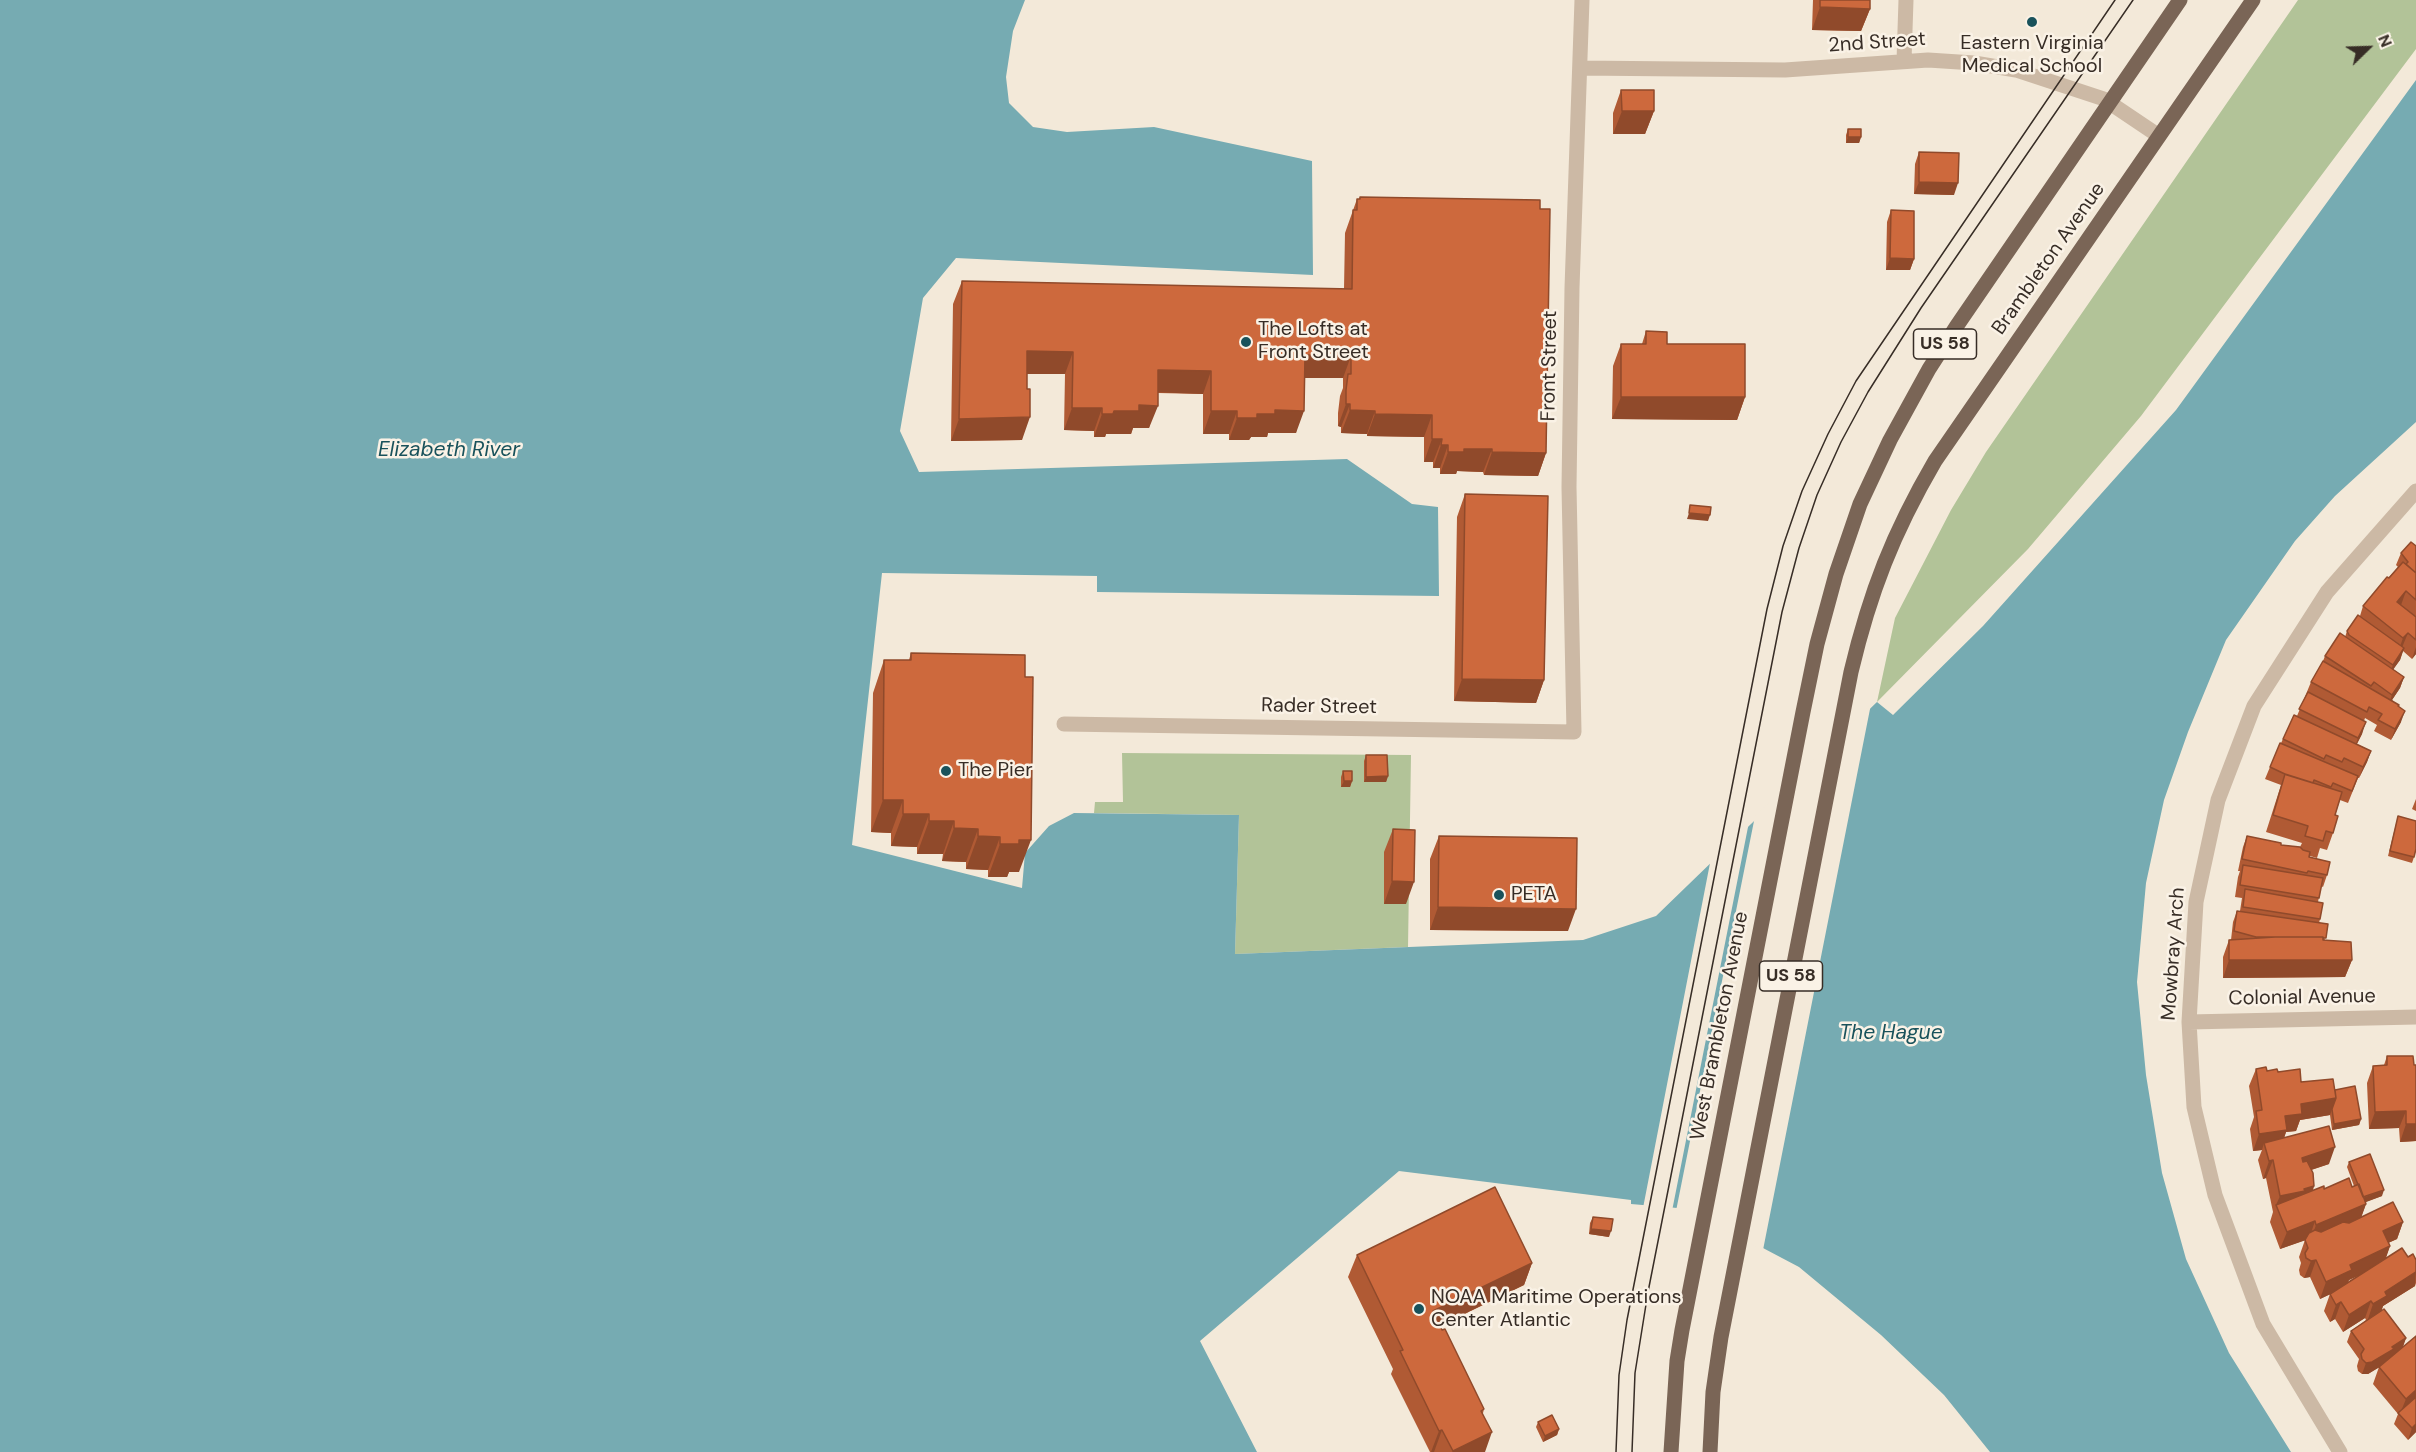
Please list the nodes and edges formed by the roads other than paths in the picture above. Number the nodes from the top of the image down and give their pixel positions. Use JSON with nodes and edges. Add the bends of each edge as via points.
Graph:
{"nodes":[{"id":1,"x":1582,"y":0,"type":"edge"},
{"id":2,"x":1906,"y":0,"type":"edge"},
{"id":3,"x":2180,"y":0,"type":"edge"},
{"id":4,"x":2253,"y":0,"type":"edge"},
{"id":5,"x":1904,"y":61,"type":"junction"},
{"id":6,"x":1581,"y":68,"type":"junction"},
{"id":7,"x":2110,"y":102,"type":"junction"},
{"id":8,"x":2159,"y":136,"type":"junction"},
{"id":9,"x":2416,"y":492,"type":"edge"},
{"id":10,"x":1827,"y":610,"type":"joint"},
{"id":11,"x":1064,"y":724,"type":"dead end"},
{"id":12,"x":1574,"y":732,"type":"joint"},
{"id":13,"x":2416,"y":1017,"type":"edge"},
{"id":14,"x":2189,"y":1022,"type":"junction"},
{"id":15,"x":1671,"y":1452,"type":"edge"},
{"id":16,"x":1710,"y":1452,"type":"edge"},
{"id":17,"x":2340,"y":1452,"type":"edge"}],
"edges":[{"from":1,"to":6,"type":"street","name":"Front Street"},
{"from":2,"to":5,"type":"street"},
{"from":3,"to":7,"type":"main road","name":"Brambleton Avenue","number":"US 58"},
{"from":4,"to":8,"type":"main road","name":"Brambleton Avenue","number":"US 58"},
{"from":5,"to":6,"type":"street","name":"2nd Street","via":[[1785,70]]},
{"from":5,"to":7,"type":"street","name":"2nd Street","via":[[1994,66],[2031,74]]},
{"from":6,"to":12,"type":"street","name":"Front Street","via":[[1569,487]]},
{"from":7,"to":8,"type":"street","name":"2nd Street"},
{"from":7,"to":10,"type":"main road","name":"Brambleton Avenue","number":"US 58","via":[[1956,327],[1916,393],[1860,504]]},
{"from":8,"to":16,"type":"main road","name":"Brambleton Avenue","number":"US 58","via":[[1935,461],[1891,543],[1874,586],[1851,672],[1721,1337]]},
{"from":9,"to":14,"type":"street","name":"Mowbray Arch","via":[[2327,592],[2254,706],[2218,800],[2196,902]]},
{"from":10,"to":15,"type":"main road","name":"West Brambleton Avenue","number":"US 58","via":[[1803,712],[1682,1330]]},
{"from":11,"to":12,"type":"street","name":"Rader Street"},
{"from":13,"to":14,"type":"street","name":"Colonial Avenue"},
{"from":14,"to":17,"type":"street","name":"Mowbray Arch","via":[[2194,1107],[2215,1195],[2263,1324]]}]}
